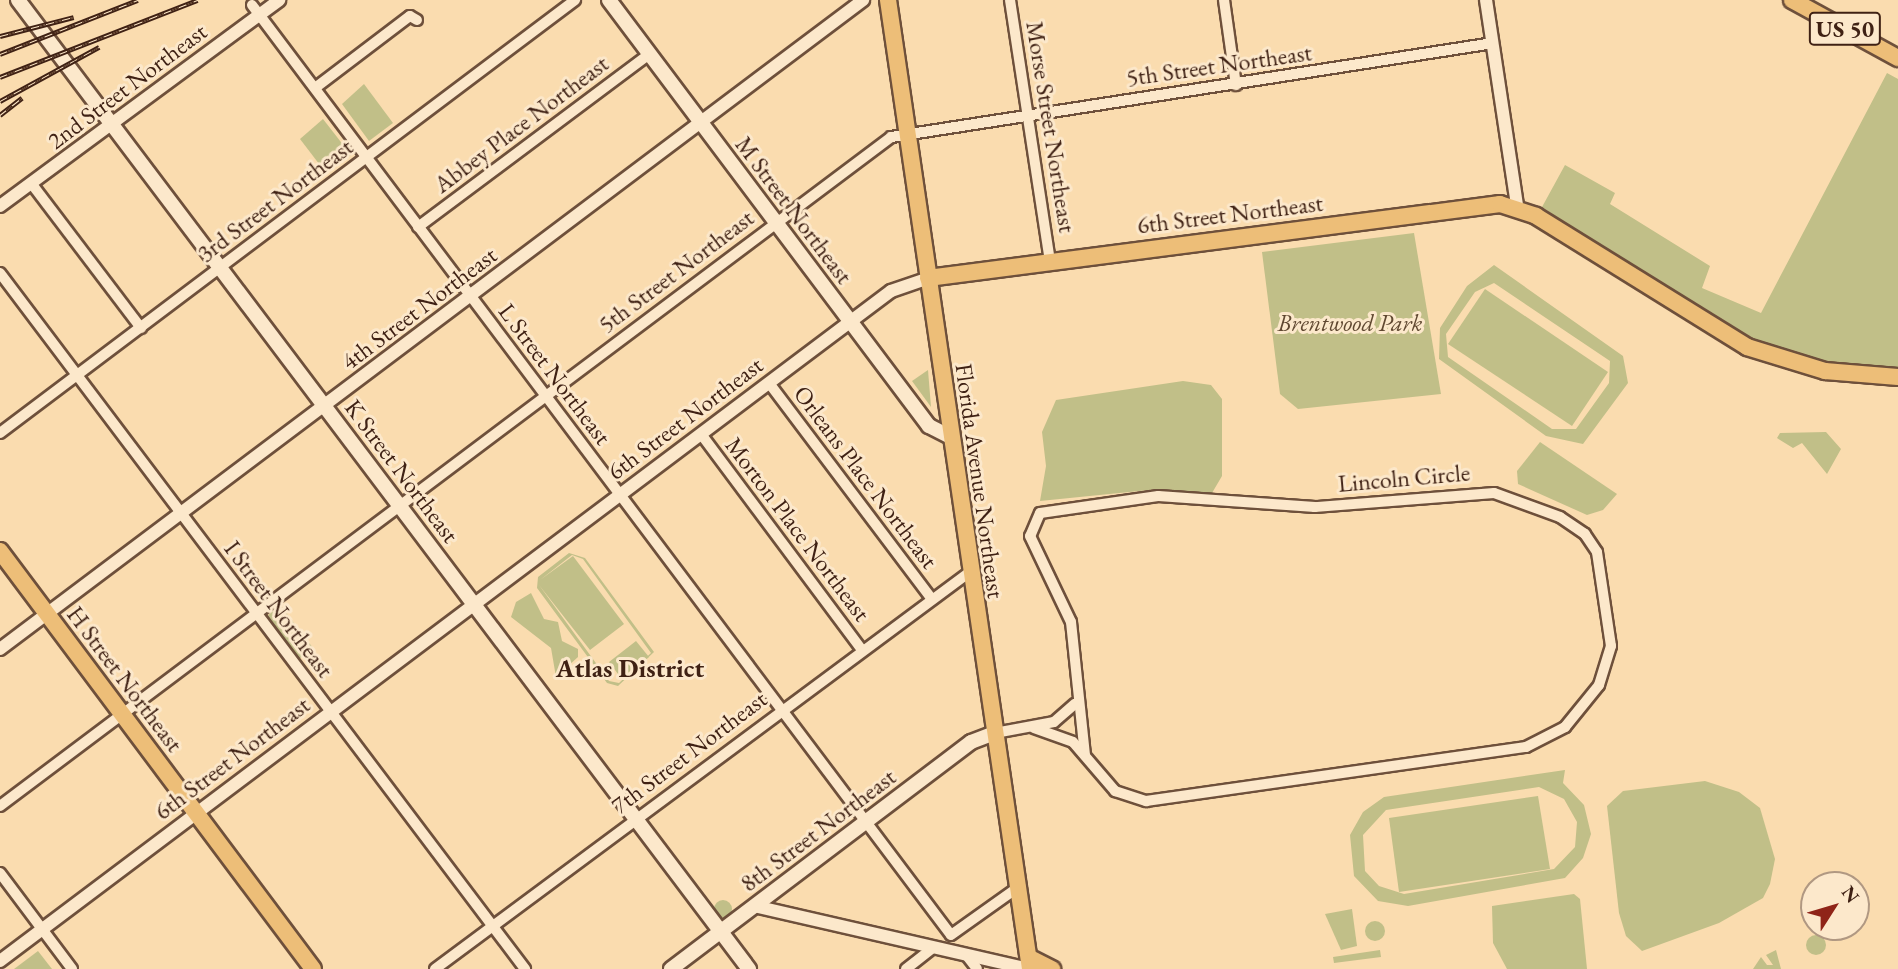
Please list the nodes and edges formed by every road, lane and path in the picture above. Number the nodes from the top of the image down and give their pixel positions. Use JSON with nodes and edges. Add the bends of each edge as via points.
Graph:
{"nodes":[{"id":1,"x":18,"y":0,"type":"edge"},
{"id":2,"x":279,"y":0,"type":"edge"},
{"id":3,"x":575,"y":0,"type":"edge"},
{"id":4,"x":609,"y":0,"type":"edge"},
{"id":5,"x":863,"y":0,"type":"edge"},
{"id":6,"x":888,"y":0,"type":"edge"},
{"id":7,"x":1010,"y":0,"type":"edge"},
{"id":8,"x":1224,"y":0,"type":"edge"},
{"id":9,"x":1486,"y":0,"type":"edge"},
{"id":10,"x":1792,"y":0,"type":"edge"},
{"id":11,"x":256,"y":10,"type":"junction"},
{"id":12,"x":417,"y":20,"type":"dead end"},
{"id":13,"x":1493,"y":43,"type":"junction"},
{"id":14,"x":649,"y":54,"type":"junction"},
{"id":15,"x":1898,"y":58,"type":"edge"},
{"id":16,"x":1236,"y":85,"type":"junction"},
{"id":17,"x":315,"y":88,"type":"junction"},
{"id":18,"x":1027,"y":113,"type":"junction"},
{"id":19,"x":700,"y":123,"type":"junction"},
{"id":20,"x":113,"y":125,"type":"junction"},
{"id":21,"x":907,"y":130,"type":"junction"},
{"id":22,"x":366,"y":157,"type":"junction"},
{"id":23,"x":31,"y":183,"type":"junction"},
{"id":24,"x":0,"y":206,"type":"edge"},
{"id":25,"x":1517,"y":206,"type":"junction"},
{"id":26,"x":775,"y":222,"type":"junction"},
{"id":27,"x":418,"y":228,"type":"junction"},
{"id":28,"x":1050,"y":261,"type":"junction"},
{"id":29,"x":220,"y":268,"type":"junction"},
{"id":30,"x":0,"y":273,"type":"edge"},
{"id":31,"x":928,"y":278,"type":"junction"},
{"id":32,"x":470,"y":296,"type":"junction"},
{"id":33,"x":850,"y":322,"type":"junction"},
{"id":34,"x":141,"y":328,"type":"junction"},
{"id":35,"x":78,"y":376,"type":"junction"},
{"id":36,"x":1898,"y":377,"type":"edge"},
{"id":37,"x":769,"y":383,"type":"junction"},
{"id":38,"x":545,"y":395,"type":"junction"},
{"id":39,"x":324,"y":406,"type":"junction"},
{"id":40,"x":0,"y":433,"type":"edge"},
{"id":41,"x":701,"y":434,"type":"junction"},
{"id":42,"x":951,"y":437,"type":"junction"},
{"id":43,"x":620,"y":495,"type":"junction"},
{"id":44,"x":399,"y":505,"type":"junction"},
{"id":45,"x":182,"y":513,"type":"junction"},
{"id":46,"x":0,"y":551,"type":"edge"},
{"id":47,"x":970,"y":572,"type":"junction"},
{"id":48,"x":930,"y":597,"type":"junction"},
{"id":49,"x":474,"y":604,"type":"junction"},
{"id":50,"x":256,"y":613,"type":"junction"},
{"id":51,"x":47,"y":614,"type":"junction"},
{"id":52,"x":0,"y":649,"type":"edge"},
{"id":53,"x":861,"y":649,"type":"junction"},
{"id":54,"x":1075,"y":705,"type":"junction"},
{"id":55,"x":781,"y":709,"type":"junction"},
{"id":56,"x":331,"y":713,"type":"junction"},
{"id":57,"x":122,"y":714,"type":"junction"},
{"id":58,"x":1034,"y":728,"type":"junction"},
{"id":59,"x":995,"y":733,"type":"junction"},
{"id":60,"x":1085,"y":755,"type":"junction"},
{"id":61,"x":0,"y":806,"type":"edge"},
{"id":62,"x":197,"y":813,"type":"junction"},
{"id":63,"x":636,"y":818,"type":"junction"},
{"id":64,"x":866,"y":822,"type":"junction"},
{"id":65,"x":0,"y":873,"type":"edge"},
{"id":66,"x":1020,"y":886,"type":"junction"},
{"id":67,"x":754,"y":906,"type":"junction"},
{"id":68,"x":492,"y":926,"type":"junction"},
{"id":69,"x":42,"y":929,"type":"junction"},
{"id":70,"x":720,"y":932,"type":"junction"},
{"id":71,"x":932,"y":949,"type":"junction"},
{"id":72,"x":967,"y":956,"type":"junction"},
{"id":73,"x":0,"y":961,"type":"edge"},
{"id":74,"x":1030,"y":965,"type":"edge"},
{"id":75,"x":72,"y":969,"type":"edge"},
{"id":76,"x":313,"y":969,"type":"edge"},
{"id":77,"x":435,"y":969,"type":"edge"},
{"id":78,"x":525,"y":969,"type":"edge"},
{"id":79,"x":671,"y":969,"type":"edge"},
{"id":80,"x":749,"y":969,"type":"edge"},
{"id":81,"x":906,"y":969,"type":"edge"},
{"id":82,"x":977,"y":969,"type":"edge"},
{"id":83,"x":1052,"y":969,"type":"edge"}],
"edges":[{"from":1,"to":20,"type":"main road","name":"K Street Northeast"},
{"from":2,"to":11,"type":"street","name":"2nd Street Northeast"},
{"from":3,"to":22,"type":"street","name":"3rd Street Northeast"},
{"from":4,"to":14,"type":"main road","name":"M Street Northeast"},
{"from":5,"to":19,"type":"street","name":"4th Street Northeast"},
{"from":6,"to":21,"type":"main road","name":"Florida Avenue Northeast"},
{"from":7,"to":18,"type":"street","name":"Morse Street Northeast"},
{"from":8,"to":16,"type":"street"},
{"from":9,"to":13,"type":"street"},
{"from":10,"to":15,"type":"main road","number":"US 50"},
{"from":11,"to":17,"type":"street","name":"L Street Northeast"},
{"from":11,"to":20,"type":"street","name":"2nd Street Northeast"},
{"from":12,"to":17,"type":"street","via":[[410,16]]},
{"from":13,"to":16,"type":"street","name":"5th Street Northeast"},
{"from":13,"to":25,"type":"street"},
{"from":14,"to":19,"type":"main road","name":"M Street Northeast"},
{"from":14,"to":27,"type":"street","name":"Abbey Place Northeast"},
{"from":16,"to":18,"type":"street","name":"5th Street Northeast"},
{"from":17,"to":22,"type":"street","name":"L Street Northeast"},
{"from":18,"to":21,"type":"street","name":"5th Street Northeast"},
{"from":18,"to":28,"type":"street","name":"Morse Street Northeast"},
{"from":19,"to":26,"type":"main road","name":"M Street Northeast"},
{"from":19,"to":32,"type":"street","name":"4th Street Northeast"},
{"from":20,"to":23,"type":"street","name":"2nd Street Northeast"},
{"from":20,"to":29,"type":"main road","name":"K Street Northeast"},
{"from":21,"to":26,"type":"street","name":"5th Street Northeast"},
{"from":21,"to":31,"type":"main road","name":"Florida Avenue Northeast"},
{"from":22,"to":27,"type":"street","name":"L Street Northeast"},
{"from":22,"to":29,"type":"street","name":"3rd Street Northeast"},
{"from":23,"to":24,"type":"street","name":"2nd Street Northeast"},
{"from":23,"to":34,"type":"street"},
{"from":25,"to":28,"type":"main road","name":"6th Street Northeast"},
{"from":25,"to":36,"type":"main road","via":[[1747,347],[1825,371]]},
{"from":26,"to":33,"type":"main road","name":"M Street Northeast"},
{"from":26,"to":38,"type":"street","name":"5th Street Northeast"},
{"from":27,"to":32,"type":"street","name":"L Street Northeast"},
{"from":28,"to":31,"type":"main road","name":"6th Street Northeast"},
{"from":29,"to":34,"type":"street","name":"3rd Street Northeast"},
{"from":29,"to":39,"type":"main road","name":"K Street Northeast"},
{"from":30,"to":35,"type":"street","name":"I Street Northeast"},
{"from":31,"to":33,"type":"street","name":"6th Street Northeast","via":[[896,288]]},
{"from":31,"to":42,"type":"main road","name":"Florida Avenue Northeast"},
{"from":32,"to":38,"type":"street","name":"L Street Northeast"},
{"from":32,"to":39,"type":"street","name":"4th Street Northeast"},
{"from":33,"to":37,"type":"street","name":"6th Street Northeast"},
{"from":33,"to":42,"type":"main road","name":"M Street Northeast","via":[[929,426]]},
{"from":34,"to":35,"type":"street","name":"3rd Street Northeast"},
{"from":35,"to":40,"type":"street","name":"3rd Street Northeast"},
{"from":35,"to":45,"type":"street","name":"I Street Northeast"},
{"from":37,"to":41,"type":"street","name":"6th Street Northeast"},
{"from":37,"to":48,"type":"street","name":"Orleans Place Northeast"},
{"from":38,"to":43,"type":"street","name":"L Street Northeast"},
{"from":38,"to":44,"type":"street","name":"5th Street Northeast"},
{"from":39,"to":44,"type":"main road","name":"K Street Northeast"},
{"from":39,"to":45,"type":"street","name":"4th Street Northeast"},
{"from":41,"to":43,"type":"street","name":"6th Street Northeast"},
{"from":41,"to":53,"type":"street","name":"Morton Place Northeast"},
{"from":42,"to":47,"type":"main road","name":"Florida Avenue Northeast"},
{"from":43,"to":49,"type":"street","name":"6th Street Northeast"},
{"from":43,"to":55,"type":"street","name":"L Street Northeast"},
{"from":44,"to":49,"type":"main road","name":"K Street Northeast"},
{"from":44,"to":50,"type":"street","name":"5th Street Northeast"},
{"from":45,"to":50,"type":"street","name":"I Street Northeast"},
{"from":45,"to":51,"type":"street","name":"4th Street Northeast"},
{"from":46,"to":51,"type":"main road","name":"H Street Northeast"},
{"from":47,"to":48,"type":"street","name":"7th Street Northeast"},
{"from":47,"to":59,"type":"main road","name":"Florida Avenue Northeast"},
{"from":48,"to":53,"type":"street","name":"7th Street Northeast"},
{"from":49,"to":56,"type":"street","name":"6th Street Northeast"},
{"from":49,"to":63,"type":"main road","name":"K Street Northeast"},
{"from":50,"to":56,"type":"street","name":"I Street Northeast"},
{"from":50,"to":57,"type":"street","name":"5th Street Northeast"},
{"from":51,"to":52,"type":"street","name":"4th Street Northeast"},
{"from":51,"to":57,"type":"main road","name":"H Street Northeast"},
{"from":53,"to":55,"type":"street","name":"7th Street Northeast"},
{"from":54,"to":58,"type":"street","name":"Lincoln Circle","via":[[1054,722]]},
{"from":54,"to":60,"type":"street","name":"Lincoln Circle"},
{"from":54,"to":60,"type":"street","name":"Lincoln Circle","via":[[1071,622],[1030,536],[1040,513],[1158,496],[1315,507],[1494,493],[1560,517],[1585,534],[1598,555],[1608,660],[1585,707],[1543,741],[1146,802],[1115,791]]},
{"from":55,"to":63,"type":"street","name":"7th Street Northeast"},
{"from":55,"to":64,"type":"street","name":"L Street Northeast"},
{"from":56,"to":62,"type":"street","name":"6th Street Northeast"},
{"from":56,"to":68,"type":"street","name":"I Street Northeast"},
{"from":57,"to":61,"type":"street","name":"5th Street Northeast"},
{"from":57,"to":62,"type":"main road","name":"H Street Northeast"},
{"from":58,"to":59,"type":"street","name":"Lincoln Circle"},
{"from":58,"to":60,"type":"street","name":"Lincoln Circle","via":[[1059,734]]},
{"from":59,"to":64,"type":"main road","name":"8th Street Northeast","via":[[975,740]]},
{"from":59,"to":66,"type":"main road","name":"Florida Avenue Northeast"},
{"from":62,"to":69,"type":"street","name":"6th Street Northeast"},
{"from":62,"to":76,"type":"main road","name":"H Street Northeast"},
{"from":63,"to":68,"type":"street","name":"7th Street Northeast"},
{"from":63,"to":70,"type":"main road","name":"K Street Northeast"},
{"from":64,"to":66,"type":"street","name":"L Street Northeast","via":[[951,935]]},
{"from":64,"to":67,"type":"main road","name":"8th Street Northeast"},
{"from":65,"to":69,"type":"street"},
{"from":66,"to":74,"type":"main road","name":"Florida Avenue Northeast"},
{"from":67,"to":70,"type":"main road","name":"8th Street Northeast"},
{"from":67,"to":71,"type":"street"},
{"from":68,"to":77,"type":"street","name":"7th Street Northeast"},
{"from":68,"to":78,"type":"street","name":"I Street Northeast"},
{"from":69,"to":73,"type":"street","name":"6th Street Northeast"},
{"from":69,"to":75,"type":"street"},
{"from":70,"to":79,"type":"main road","name":"8th Street Northeast"},
{"from":70,"to":80,"type":"main road","name":"K Street Northeast"},
{"from":71,"to":72,"type":"street"},
{"from":71,"to":81,"type":"street"},
{"from":72,"to":74,"type":"street"},
{"from":72,"to":82,"type":"street"},
{"from":74,"to":83,"type":"main road"}]}
